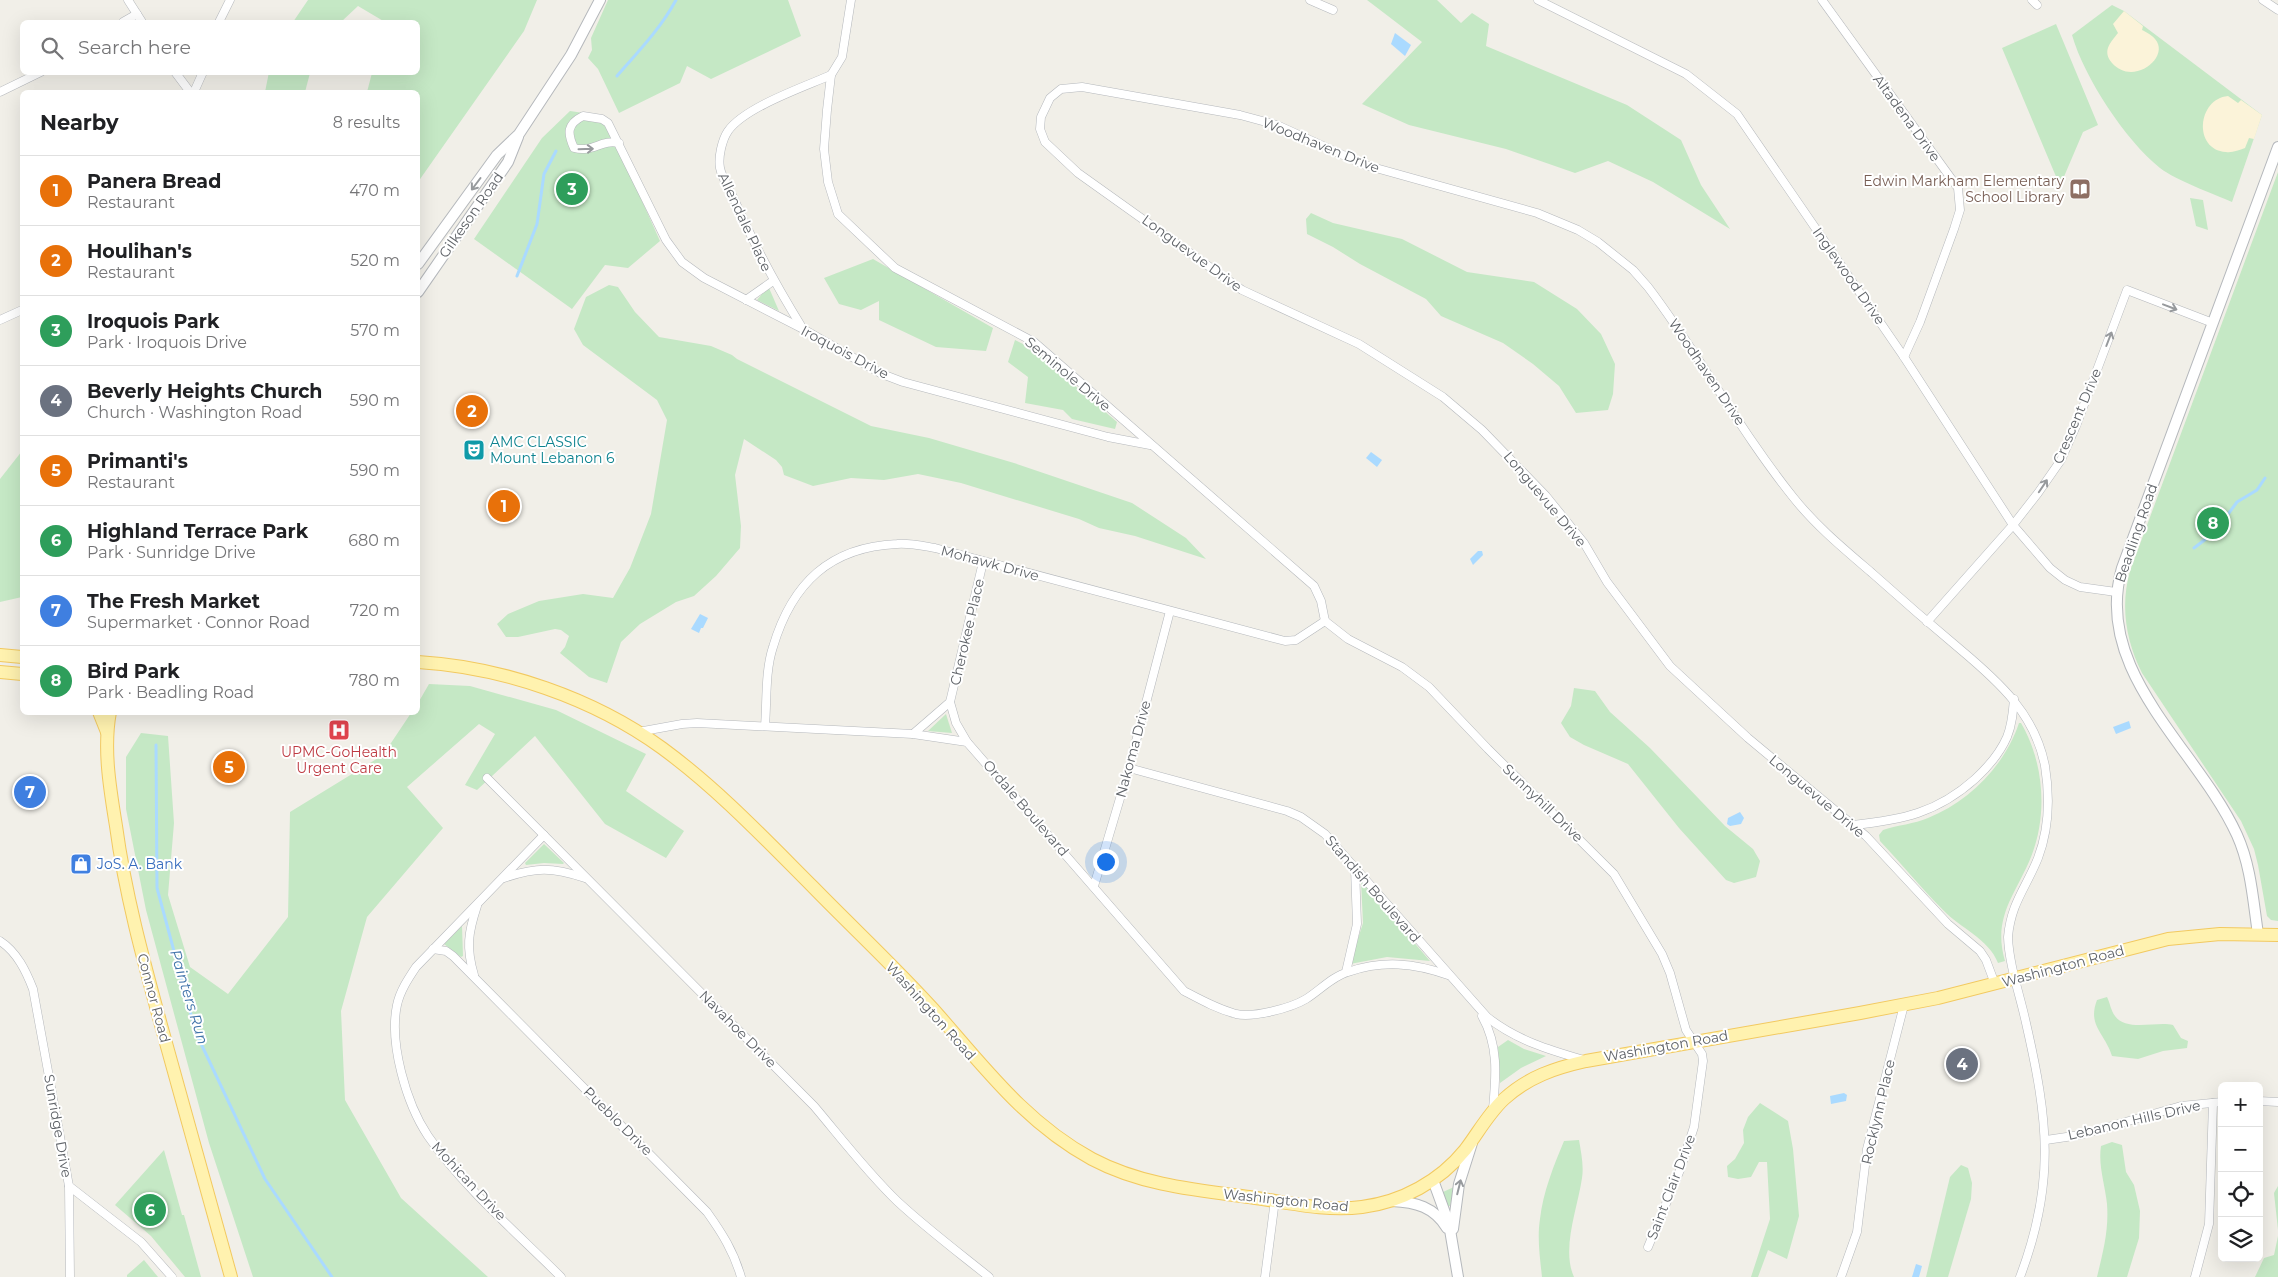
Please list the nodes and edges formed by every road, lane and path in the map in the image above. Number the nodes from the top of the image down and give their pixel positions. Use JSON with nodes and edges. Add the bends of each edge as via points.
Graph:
{"nodes":[{"id":1,"x":128,"y":0,"type":"edge"},
{"id":2,"x":230,"y":0,"type":"edge"},
{"id":3,"x":600,"y":0,"type":"edge"},
{"id":4,"x":851,"y":0,"type":"edge"},
{"id":5,"x":1310,"y":0,"type":"edge"},
{"id":6,"x":1538,"y":0,"type":"edge"},
{"id":7,"x":1822,"y":0,"type":"edge"},
{"id":8,"x":2263,"y":0,"type":"edge"},
{"id":9,"x":1328,"y":5,"type":"edge"},
{"id":10,"x":2278,"y":10,"type":"edge"},
{"id":11,"x":137,"y":14,"type":"junction"},
{"id":12,"x":126,"y":20,"type":"edge"},
{"id":13,"x":141,"y":20,"type":"edge"},
{"id":14,"x":220,"y":20,"type":"edge"},
{"id":15,"x":35,"y":75,"type":"edge"},
{"id":16,"x":177,"y":75,"type":"edge"},
{"id":17,"x":202,"y":75,"type":"edge"},
{"id":18,"x":831,"y":75,"type":"junction"},
{"id":19,"x":188,"y":90,"type":"edge"},
{"id":20,"x":195,"y":90,"type":"edge"},
{"id":21,"x":0,"y":92,"type":"edge"},
{"id":22,"x":1050,"y":98,"type":"joint"},
{"id":23,"x":519,"y":134,"type":"junction"},
{"id":24,"x":619,"y":142,"type":"junction"},
{"id":25,"x":2278,"y":147,"type":"edge"},
{"id":26,"x":420,"y":261,"type":"edge"},
{"id":27,"x":773,"y":281,"type":"junction"},
{"id":28,"x":420,"y":289,"type":"edge"},
{"id":29,"x":746,"y":300,"type":"junction"},
{"id":30,"x":20,"y":311,"type":"edge"},
{"id":31,"x":0,"y":320,"type":"edge"},
{"id":32,"x":2213,"y":323,"type":"junction"},
{"id":33,"x":804,"y":329,"type":"junction"},
{"id":34,"x":1904,"y":357,"type":"junction"},
{"id":35,"x":1152,"y":446,"type":"junction"},
{"id":36,"x":2013,"y":525,"type":"junction"},
{"id":37,"x":983,"y":562,"type":"junction"},
{"id":38,"x":2116,"y":592,"type":"junction"},
{"id":39,"x":1170,"y":611,"type":"junction"},
{"id":40,"x":1325,"y":621,"type":"junction"},
{"id":41,"x":1927,"y":622,"type":"junction"},
{"id":42,"x":0,"y":655,"type":"edge"},
{"id":43,"x":20,"y":657,"type":"edge"},
{"id":44,"x":420,"y":662,"type":"edge"},
{"id":45,"x":0,"y":672,"type":"edge"},
{"id":46,"x":20,"y":674,"type":"edge"},
{"id":47,"x":2014,"y":699,"type":"junction"},
{"id":48,"x":950,"y":702,"type":"junction"},
{"id":49,"x":100,"y":715,"type":"edge"},
{"id":50,"x":110,"y":715,"type":"edge"},
{"id":51,"x":118,"y":715,"type":"edge"},
{"id":52,"x":765,"y":726,"type":"junction"},
{"id":53,"x":107,"y":732,"type":"junction"},
{"id":54,"x":638,"y":732,"type":"junction"},
{"id":55,"x":913,"y":734,"type":"junction"},
{"id":56,"x":967,"y":742,"type":"junction"},
{"id":57,"x":1129,"y":768,"type":"junction"},
{"id":58,"x":487,"y":778,"type":"dead end"},
{"id":59,"x":1853,"y":825,"type":"junction"},
{"id":60,"x":544,"y":835,"type":"junction"},
{"id":61,"x":1355,"y":868,"type":"junction"},
{"id":62,"x":502,"y":879,"type":"junction"},
{"id":63,"x":588,"y":879,"type":"junction"},
{"id":64,"x":1094,"y":886,"type":"junction"},
{"id":65,"x":478,"y":904,"type":"junction"},
{"id":66,"x":2258,"y":934,"type":"junction"},
{"id":67,"x":2278,"y":935,"type":"edge"},
{"id":68,"x":0,"y":941,"type":"edge"},
{"id":69,"x":433,"y":948,"type":"junction"},
{"id":70,"x":1346,"y":972,"type":"junction"},
{"id":71,"x":1448,"y":975,"type":"junction"},
{"id":72,"x":476,"y":978,"type":"junction"},
{"id":73,"x":2016,"y":979,"type":"junction"},
{"id":74,"x":1995,"y":984,"type":"junction"},
{"id":75,"x":1904,"y":1005,"type":"junction"},
{"id":76,"x":1477,"y":1008,"type":"junction"},
{"id":77,"x":1694,"y":1041,"type":"junction"},
{"id":78,"x":1586,"y":1061,"type":"junction"},
{"id":79,"x":2263,"y":1101,"type":"edge"},
{"id":80,"x":2218,"y":1102,"type":"edge"},
{"id":81,"x":2278,"y":1102,"type":"edge"},
{"id":82,"x":1493,"y":1110,"type":"junction"},
{"id":83,"x":1473,"y":1138,"type":"junction"},
{"id":84,"x":2046,"y":1140,"type":"junction"},
{"id":85,"x":1433,"y":1180,"type":"junction"},
{"id":86,"x":69,"y":1186,"type":"junction"},
{"id":87,"x":1275,"y":1200,"type":"junction"},
{"id":88,"x":1389,"y":1201,"type":"junction"},
{"id":89,"x":1452,"y":1235,"type":"junction"},
{"id":90,"x":1648,"y":1247,"type":"dead end"},
{"id":91,"x":553,"y":1274,"type":"edge"},
{"id":92,"x":70,"y":1277,"type":"edge"},
{"id":93,"x":172,"y":1277,"type":"edge"},
{"id":94,"x":231,"y":1277,"type":"edge"},
{"id":95,"x":562,"y":1277,"type":"edge"},
{"id":96,"x":741,"y":1277,"type":"edge"},
{"id":97,"x":989,"y":1277,"type":"edge"},
{"id":98,"x":1265,"y":1277,"type":"edge"},
{"id":99,"x":1458,"y":1277,"type":"edge"},
{"id":100,"x":1840,"y":1277,"type":"edge"},
{"id":101,"x":2020,"y":1277,"type":"edge"},
{"id":102,"x":2195,"y":1277,"type":"edge"}],
"edges":[{"from":1,"to":11,"type":"street"},
{"from":2,"to":14,"type":"street"},
{"from":3,"to":23,"type":"street","name":"Gilkeson Road","via":[[571,55]]},
{"from":4,"to":18,"type":"street","via":[[842,57]]},
{"from":5,"to":9,"type":"street"},
{"from":6,"to":34,"type":"street","name":"Inglewood Drive","via":[[1686,74],[1737,114]]},
{"from":7,"to":34,"type":"street","name":"Altadena Drive","via":[[1958,188],[1960,210]]},
{"from":8,"to":10,"type":"street"},
{"from":11,"to":12,"type":"street"},
{"from":11,"to":13,"type":"street"},
{"from":15,"to":21,"type":"street"},
{"from":16,"to":19,"type":"street"},
{"from":17,"to":20,"type":"street"},
{"from":18,"to":27,"type":"street","name":"Allendale Place","via":[[749,114],[729,131],[721,148],[720,168]]},
{"from":18,"to":35,"type":"street","name":"Seminole Drive","via":[[824,149],[828,182],[838,214],[896,268],[1034,342]]},
{"from":22,"to":41,"type":"street","name":"Woodhaven Drive","via":[[1061,89],[1082,87],[1240,115],[1277,126],[1365,165],[1537,213],[1564,223],[1598,242],[1648,286],[1776,474],[1811,518]]},
{"from":22,"to":59,"type":"street","name":"Longuevue Drive","via":[[1041,116],[1040,129],[1045,142],[1078,173],[1242,290],[1359,344],[1443,398],[1482,430],[1546,496],[1584,543],[1608,582],[1670,666],[1748,738]]},
{"from":23,"to":26,"type":"street","name":"Gilkeson Road","one_way":true,"via":[[497,155]]},
{"from":23,"to":28,"type":"street","name":"Gilkeson Road","via":[[508,162]]},
{"from":24,"to":24,"type":"street","name":"Iroquois Drive","one_way":true,"via":[[602,119],[584,116],[568,130],[574,148],[594,149],[612,141]]},
{"from":24,"to":29,"type":"street","name":"Iroquois Drive","via":[[666,240],[682,262],[704,278]]},
{"from":25,"to":32,"type":"street","name":"Beadling Road"},
{"from":27,"to":29,"type":"street","name":"Allendale Place"},
{"from":27,"to":33,"type":"street","name":"Allendale Place"},
{"from":29,"to":33,"type":"street","name":"Iroquois Drive"},
{"from":30,"to":31,"type":"street"},
{"from":36,"to":32,"type":"street","name":"Crescent Drive","one_way":true,"via":[[2061,460],[2127,290]]},
{"from":32,"to":38,"type":"street","name":"Beadling Road"},
{"from":33,"to":35,"type":"street","name":"Iroquois Drive","via":[[882,374],[903,382]]},
{"from":34,"to":36,"type":"street","name":"Inglewood Drive"},
{"from":35,"to":40,"type":"street","name":"Seminole Drive","via":[[1314,586]]},
{"from":36,"to":38,"type":"street","name":"Inglewood Drive","via":[[2050,568],[2065,580],[2080,587]]},
{"from":36,"to":41,"type":"street","name":"Crescent Drive"},
{"from":37,"to":39,"type":"street","name":"Mohawk Drive"},
{"from":37,"to":48,"type":"street","name":"Cherokee Place"},
{"from":37,"to":52,"type":"street","name":"Mohawk Drive","via":[[935,548],[899,544],[864,547],[832,561],[807,580],[787,609],[772,648]]},
{"from":38,"to":66,"type":"street","name":"Beadling Road","via":[[2120,634],[2135,676],[2222,806],[2240,841],[2250,874]]},
{"from":39,"to":40,"type":"street","name":"Mohawk Drive","via":[[1285,641],[1296,640]]},
{"from":39,"to":57,"type":"street","name":"Nakoma Drive"},
{"from":40,"to":77,"type":"street","name":"Sunnyhill Drive","via":[[1348,639],[1429,686],[1605,864],[1622,885],[1662,954],[1686,1030]]},
{"from":41,"to":47,"type":"street","name":"Woodhaven Drive"},
{"from":42,"to":43,"type":"main road"},
{"from":44,"to":54,"type":"main road","name":"Washington Road","via":[[479,670],[532,685],[589,706]]},
{"from":45,"to":46,"type":"main road"},
{"from":47,"to":59,"type":"street","via":[[2010,728],[2003,745],[1991,763],[1961,791],[1925,812],[1898,820]]},
{"from":47,"to":73,"type":"street","name":"Woodhaven Drive","via":[[2040,750],[2048,795],[2043,844],[2010,918],[2008,944]]},
{"from":48,"to":55,"type":"street","name":"Cherokee Place"},
{"from":48,"to":56,"type":"street","name":"Cherokee Place","via":[[956,723]]},
{"from":49,"to":53,"type":"main road"},
{"from":50,"to":53,"type":"main road","name":"Connor Road"},
{"from":51,"to":53,"type":"main road"},
{"from":52,"to":54,"type":"street","via":[[690,723]]},
{"from":52,"to":55,"type":"street"},
{"from":53,"to":94,"type":"main road","name":"Connor Road","via":[[113,810],[131,910]]},
{"from":54,"to":87,"type":"main road","name":"Washington Road","via":[[681,762],[728,802],[917,992],[1001,1087],[1061,1138],[1103,1164],[1150,1182]]},
{"from":55,"to":56,"type":"street"},
{"from":56,"to":64,"type":"street","name":"Ordale Boulevard"},
{"from":57,"to":61,"type":"street","name":"Standish Boulevard","via":[[1301,817],[1325,834]]},
{"from":57,"to":64,"type":"street","name":"Nakoma Drive"},
{"from":58,"to":60,"type":"street","name":"Navahoe Drive"},
{"from":59,"to":74,"type":"street","name":"Longuevue Drive","via":[[1948,924],[1980,951]]},
{"from":60,"to":62,"type":"street","name":"Mohican Drive"},
{"from":60,"to":63,"type":"street","name":"Navahoe Drive"},
{"from":61,"to":70,"type":"street","via":[[1358,924]]},
{"from":61,"to":71,"type":"street","name":"Standish Boulevard"},
{"from":62,"to":63,"type":"street","name":"Mohican Drive","via":[[527,870],[544,869],[561,870]]},
{"from":62,"to":65,"type":"street","name":"Mohican Drive"},
{"from":63,"to":97,"type":"street","name":"Navahoe Drive","via":[[814,1106],[896,1200]]},
{"from":64,"to":70,"type":"street","name":"Ordale Boulevard","via":[[1184,991],[1211,1006],[1238,1015],[1273,1012],[1304,1000]]},
{"from":65,"to":69,"type":"street","name":"Mohican Drive"},
{"from":65,"to":72,"type":"street","name":"Pueblo Drive","via":[[468,942]]},
{"from":66,"to":67,"type":"main road","name":"Washington Road"},
{"from":66,"to":73,"type":"main road","name":"Washington Road","via":[[2212,934],[2168,939]]},
{"from":68,"to":86,"type":"street","name":"Sunridge Drive","via":[[26,971],[33,989]]},
{"from":69,"to":72,"type":"street","name":"Pueblo Drive","via":[[446,951]]},
{"from":69,"to":91,"type":"street","name":"Mohican Drive","via":[[405,984],[394,1031],[413,1107],[442,1154]]},
{"from":70,"to":71,"type":"street","name":"Ordale Boulevard","via":[[1386,964],[1421,966]]},
{"from":71,"to":76,"type":"street","name":"Standish Boulevard"},
{"from":72,"to":96,"type":"street","name":"Pueblo Drive","via":[[707,1212],[736,1257]]},
{"from":73,"to":74,"type":"main road","name":"Washington Road"},
{"from":73,"to":84,"type":"street","name":"Woodhaven Drive","via":[[2040,1082]]},
{"from":74,"to":75,"type":"main road","name":"Washington Road"},
{"from":75,"to":77,"type":"main road","name":"Washington Road"},
{"from":75,"to":100,"type":"street","name":"Rocklynn Place","via":[[1867,1149],[1857,1232]]},
{"from":76,"to":78,"type":"street","name":"Standish Boulevard","via":[[1519,1038]]},
{"from":76,"to":82,"type":"street","via":[[1495,1051]]},
{"from":77,"to":78,"type":"main road","name":"Washington Road"},
{"from":77,"to":90,"type":"street","name":"Saint Clair Drive","via":[[1703,1061],[1694,1127]]},
{"from":78,"to":82,"type":"main road","name":"Washington Road","via":[[1556,1068],[1534,1078]]},
{"from":79,"to":81,"type":"street"},
{"from":80,"to":84,"type":"street","name":"Lebanon Hills Drive","via":[[2181,1106],[2080,1135]]},
{"from":80,"to":102,"type":"street","via":[[2210,1224]]},
{"from":82,"to":83,"type":"main road","name":"Washington Road"},
{"from":83,"to":85,"type":"main road","name":"Washington Road","via":[[1458,1158]]},
{"from":89,"to":83,"type":"street","one_way":true,"via":[[1459,1184]]},
{"from":84,"to":101,"type":"street","name":"Woodhaven Drive","via":[[2040,1212]]},
{"from":85,"to":88,"type":"main road","name":"Washington Road"},
{"from":85,"to":89,"type":"street"},
{"from":86,"to":92,"type":"street"},
{"from":86,"to":93,"type":"street","name":"Sunridge Drive","via":[[141,1242]]},
{"from":87,"to":88,"type":"main road","name":"Washington Road","via":[[1336,1208]]},
{"from":87,"to":98,"type":"street"},
{"from":88,"to":89,"type":"street","via":[[1414,1203],[1429,1209]]},
{"from":89,"to":99,"type":"street"},
{"from":91,"to":95,"type":"street","name":"Mohican Drive"}]}
